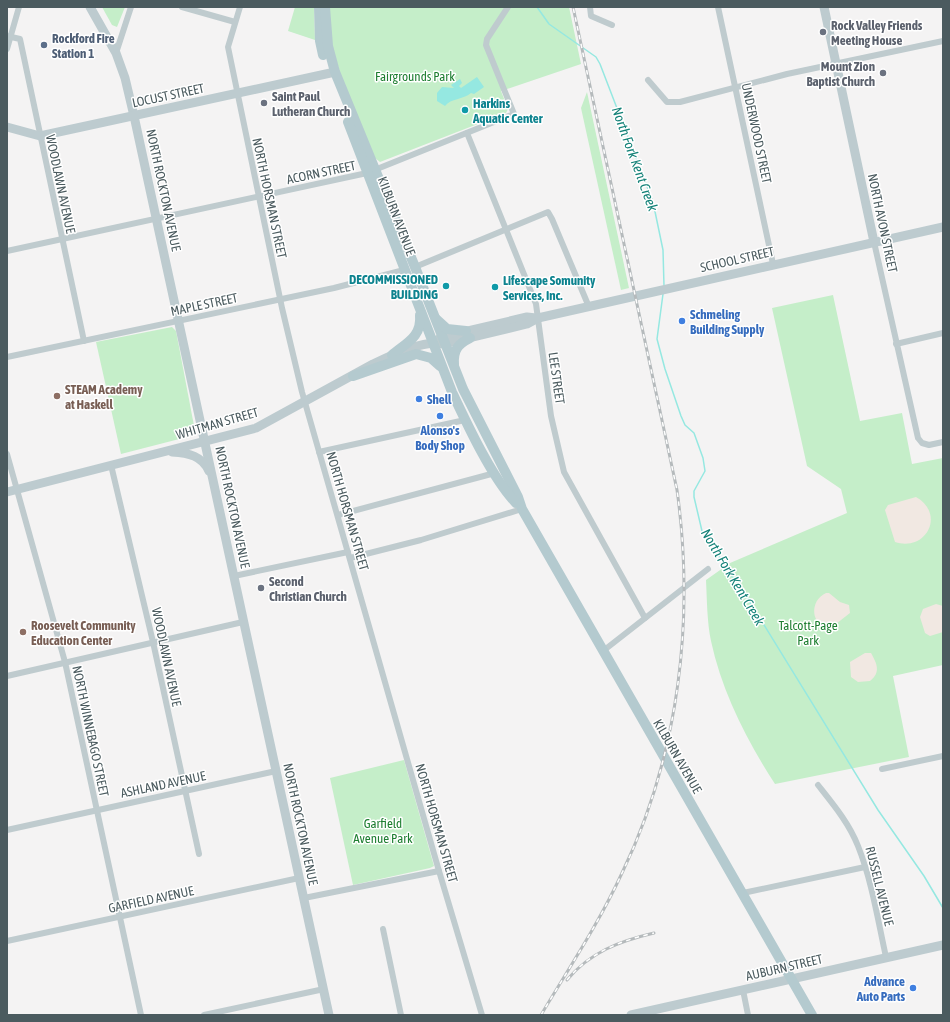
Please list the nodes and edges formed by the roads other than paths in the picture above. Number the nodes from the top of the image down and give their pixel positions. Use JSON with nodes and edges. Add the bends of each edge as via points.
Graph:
{"nodes":[{"id":1,"x":19,"y":7,"type":"edge"},
{"id":2,"x":90,"y":7,"type":"edge"},
{"id":3,"x":131,"y":7,"type":"edge"},
{"id":4,"x":182,"y":7,"type":"edge"},
{"id":5,"x":240,"y":7,"type":"edge"},
{"id":6,"x":319,"y":7,"type":"edge"},
{"id":7,"x":325,"y":7,"type":"edge"},
{"id":8,"x":508,"y":7,"type":"edge"},
{"id":9,"x":590,"y":7,"type":"edge"},
{"id":10,"x":718,"y":7,"type":"edge"},
{"id":11,"x":824,"y":7,"type":"edge"},
{"id":12,"x":235,"y":22,"type":"junction"},
{"id":13,"x":612,"y":25,"type":"dead end"},
{"id":14,"x":9,"y":36,"type":"edge"},
{"id":15,"x":943,"y":41,"type":"edge"},
{"id":16,"x":7,"y":49,"type":"edge"},
{"id":17,"x":116,"y":53,"type":"junction"},
{"id":18,"x":836,"y":64,"type":"junction"},
{"id":19,"x":332,"y":73,"type":"junction"},
{"id":20,"x":648,"y":80,"type":"dead end"},
{"id":21,"x":736,"y":87,"type":"junction"},
{"id":22,"x":237,"y":93,"type":"junction"},
{"id":23,"x":134,"y":116,"type":"junction"},
{"id":24,"x":7,"y":127,"type":"edge"},
{"id":25,"x":467,"y":133,"type":"junction"},
{"id":26,"x":40,"y":136,"type":"junction"},
{"id":27,"x":371,"y":172,"type":"junction"},
{"id":28,"x":259,"y":197,"type":"junction"},
{"id":29,"x":157,"y":220,"type":"junction"},
{"id":30,"x":943,"y":227,"type":"edge"},
{"id":31,"x":506,"y":229,"type":"junction"},
{"id":32,"x":61,"y":240,"type":"junction"},
{"id":33,"x":874,"y":242,"type":"junction"},
{"id":34,"x":7,"y":251,"type":"edge"},
{"id":35,"x":773,"y":264,"type":"junction"},
{"id":36,"x":415,"y":267,"type":"junction"},
{"id":37,"x":404,"y":270,"type":"junction"},
{"id":38,"x":280,"y":299,"type":"junction"},
{"id":39,"x":589,"y":306,"type":"junction"},
{"id":40,"x":420,"y":309,"type":"junction"},
{"id":41,"x":434,"y":316,"type":"junction"},
{"id":42,"x":538,"y":318,"type":"junction"},
{"id":43,"x":178,"y":321,"type":"junction"},
{"id":44,"x":943,"y":333,"type":"edge"},
{"id":45,"x":468,"y":334,"type":"junction"},
{"id":46,"x":84,"y":341,"type":"junction"},
{"id":47,"x":440,"y":341,"type":"junction"},
{"id":48,"x":896,"y":344,"type":"junction"},
{"id":49,"x":392,"y":355,"type":"junction"},
{"id":50,"x":7,"y":357,"type":"edge"},
{"id":51,"x":454,"y":368,"type":"junction"},
{"id":52,"x":443,"y":369,"type":"junction"},
{"id":53,"x":354,"y":376,"type":"junction"},
{"id":54,"x":305,"y":402,"type":"junction"},
{"id":55,"x":465,"y":420,"type":"junction"},
{"id":56,"x":205,"y":441,"type":"junction"},
{"id":57,"x":943,"y":442,"type":"edge"},
{"id":58,"x":165,"y":451,"type":"junction"},
{"id":59,"x":319,"y":452,"type":"junction"},
{"id":60,"x":7,"y":454,"type":"edge"},
{"id":61,"x":111,"y":465,"type":"junction"},
{"id":62,"x":495,"y":473,"type":"junction"},
{"id":63,"x":214,"y":480,"type":"junction"},
{"id":64,"x":17,"y":490,"type":"junction"},
{"id":65,"x":7,"y":492,"type":"edge"},
{"id":66,"x":522,"y":509,"type":"junction"},
{"id":67,"x":338,"y":515,"type":"junction"},
{"id":68,"x":349,"y":555,"type":"junction"},
{"id":69,"x":708,"y":569,"type":"dead end"},
{"id":70,"x":234,"y":576,"type":"junction"},
{"id":71,"x":645,"y":618,"type":"junction"},
{"id":72,"x":244,"y":622,"type":"junction"},
{"id":73,"x":154,"y":642,"type":"junction"},
{"id":74,"x":603,"y":651,"type":"junction"},
{"id":75,"x":65,"y":662,"type":"junction"},
{"id":76,"x":7,"y":676,"type":"edge"},
{"id":77,"x":943,"y":756,"type":"edge"},
{"id":78,"x":882,"y":769,"type":"dead end"},
{"id":79,"x":276,"y":770,"type":"junction"},
{"id":80,"x":818,"y":784,"type":"dead end"},
{"id":81,"x":184,"y":791,"type":"junction"},
{"id":82,"x":97,"y":810,"type":"junction"},
{"id":83,"x":7,"y":830,"type":"edge"},
{"id":84,"x":200,"y":854,"type":"dead end"},
{"id":85,"x":865,"y":867,"type":"junction"},
{"id":86,"x":439,"y":871,"type":"junction"},
{"id":87,"x":299,"y":878,"type":"junction"},
{"id":88,"x":743,"y":893,"type":"junction"},
{"id":89,"x":304,"y":898,"type":"junction"},
{"id":90,"x":120,"y":917,"type":"junction"},
{"id":91,"x":382,"y":929,"type":"dead end"},
{"id":92,"x":7,"y":941,"type":"edge"},
{"id":93,"x":943,"y":945,"type":"edge"},
{"id":94,"x":886,"y":957,"type":"junction"},
{"id":95,"x":792,"y":979,"type":"junction"},
{"id":96,"x":324,"y":989,"type":"junction"},
{"id":97,"x":743,"y":990,"type":"junction"},
{"id":98,"x":657,"y":1012,"type":"edge"},
{"id":99,"x":141,"y":1015,"type":"edge"},
{"id":100,"x":204,"y":1015,"type":"edge"},
{"id":101,"x":329,"y":1015,"type":"edge"},
{"id":102,"x":401,"y":1015,"type":"edge"},
{"id":103,"x":482,"y":1015,"type":"edge"},
{"id":104,"x":631,"y":1015,"type":"edge"},
{"id":105,"x":748,"y":1015,"type":"edge"},
{"id":106,"x":812,"y":1015,"type":"edge"}],
"edges":[{"from":1,"to":14,"type":"street"},
{"from":2,"to":17,"type":"main road","name":"NORTH ROCKTON AVENUE"},
{"from":3,"to":17,"type":"street"},
{"from":4,"to":12,"type":"street"},
{"from":5,"to":12,"type":"street","name":"NORTH HORSMAN STREET"},
{"from":6,"to":19,"type":"main road","name":"KILBURN AVENUE","via":[[320,41]]},
{"from":7,"to":19,"type":"main road","name":"KILBURN AVENUE"},
{"from":8,"to":25,"type":"street","name":"ACORN STREET","via":[[487,39],[486,45],[514,114]]},
{"from":9,"to":13,"type":"street","via":[[591,16]]},
{"from":10,"to":21,"type":"street","name":"UNDERWOOD STREET"},
{"from":11,"to":18,"type":"main road","name":"NORTH AVON STREET"},
{"from":12,"to":22,"type":"street","name":"NORTH HORSMAN STREET","via":[[228,47]]},
{"from":14,"to":16,"type":"street"},
{"from":14,"to":26,"type":"street","name":"WOODLAWN AVENUE","via":[[20,39]]},
{"from":15,"to":18,"type":"street"},
{"from":17,"to":23,"type":"main road","name":"NORTH ROCKTON AVENUE","via":[[126,78]]},
{"from":18,"to":21,"type":"street"},
{"from":18,"to":33,"type":"main road","name":"NORTH AVON STREET"},
{"from":19,"to":22,"type":"main road","name":"LOCUST STREET"},
{"from":19,"to":27,"type":"main road","name":"KILBURN AVENUE"},
{"from":20,"to":21,"type":"street","via":[[667,102],[672,103]]},
{"from":21,"to":35,"type":"street","name":"UNDERWOOD STREET"},
{"from":22,"to":23,"type":"main road","name":"LOCUST STREET"},
{"from":22,"to":28,"type":"street","name":"NORTH HORSMAN STREET"},
{"from":23,"to":26,"type":"main road","name":"LOCUST STREET"},
{"from":23,"to":29,"type":"main road","name":"NORTH ROCKTON AVENUE"},
{"from":24,"to":26,"type":"main road","name":"LOCUST STREET"},
{"from":25,"to":27,"type":"street","name":"ACORN STREET"},
{"from":25,"to":31,"type":"street","name":"LEE STREET"},
{"from":26,"to":32,"type":"street","name":"WOODLAWN AVENUE"},
{"from":27,"to":28,"type":"street","name":"ACORN STREET"},
{"from":27,"to":36,"type":"main road","name":"KILBURN AVENUE"},
{"from":27,"to":37,"type":"main road","name":"KILBURN AVENUE"},
{"from":28,"to":29,"type":"street","name":"ACORN STREET"},
{"from":28,"to":38,"type":"street","name":"NORTH HORSMAN STREET"},
{"from":29,"to":32,"type":"street","name":"ACORN STREET"},
{"from":29,"to":43,"type":"main road","name":"NORTH ROCKTON AVENUE"},
{"from":30,"to":33,"type":"main road","name":"SCHOOL STREET"},
{"from":31,"to":36,"type":"street"},
{"from":31,"to":39,"type":"street","via":[[548,212]]},
{"from":31,"to":42,"type":"street","name":"LEE STREET","via":[[536,304]]},
{"from":32,"to":34,"type":"street","name":"ACORN STREET"},
{"from":32,"to":46,"type":"street","name":"WOODLAWN AVENUE"},
{"from":33,"to":35,"type":"main road","name":"SCHOOL STREET"},
{"from":33,"to":48,"type":"street","name":"NORTH AVON STREET"},
{"from":35,"to":39,"type":"main road","name":"SCHOOL STREET"},
{"from":36,"to":41,"type":"main road","name":"KILBURN AVENUE"},
{"from":37,"to":38,"type":"street","name":"MAPLE STREET"},
{"from":37,"to":40,"type":"main road","name":"KILBURN AVENUE"},
{"from":38,"to":43,"type":"street","name":"MAPLE STREET"},
{"from":38,"to":54,"type":"street","name":"NORTH HORSMAN STREET"},
{"from":39,"to":42,"type":"main road","name":"SCHOOL STREET"},
{"from":40,"to":47,"type":"main road","name":"KILBURN AVENUE"},
{"from":40,"to":49,"type":"main road","via":[[421,323],[418,331]]},
{"from":41,"to":45,"type":"main road","via":[[446,329]]},
{"from":41,"to":47,"type":"main road","name":"KILBURN AVENUE"},
{"from":42,"to":45,"type":"main road","name":"SCHOOL STREET","via":[[527,317]]},
{"from":42,"to":71,"type":"street","name":"LEE STREET","via":[[552,416],[564,472]]},
{"from":43,"to":46,"type":"street","name":"MAPLE STREET"},
{"from":43,"to":56,"type":"main road","name":"NORTH ROCKTON AVENUE"},
{"from":44,"to":48,"type":"street"},
{"from":45,"to":47,"type":"main road","name":"SCHOOL STREET"},
{"from":45,"to":51,"type":"main road","via":[[455,350]]},
{"from":46,"to":50,"type":"street","name":"MAPLE STREET"},
{"from":47,"to":49,"type":"main road","name":"WHITMAN STREET"},
{"from":47,"to":51,"type":"main road","name":"KILBURN AVENUE"},
{"from":47,"to":52,"type":"main road","name":"KILBURN AVENUE"},
{"from":48,"to":57,"type":"street","name":"NORTH AVON STREET","via":[[918,438],[922,443],[930,445]]},
{"from":49,"to":53,"type":"main road","name":"WHITMAN STREET"},
{"from":51,"to":66,"type":"main road","name":"KILBURN AVENUE"},
{"from":52,"to":53,"type":"main road","via":[[431,358],[416,354]]},
{"from":52,"to":55,"type":"main road","name":"KILBURN AVENUE"},
{"from":53,"to":54,"type":"main road","name":"WHITMAN STREET"},
{"from":54,"to":56,"type":"main road","name":"WHITMAN STREET","via":[[256,428]]},
{"from":54,"to":59,"type":"street","name":"NORTH HORSMAN STREET"},
{"from":55,"to":59,"type":"street"},
{"from":55,"to":62,"type":"main road","name":"KILBURN AVENUE"},
{"from":56,"to":58,"type":"main road","name":"WHITMAN STREET"},
{"from":56,"to":63,"type":"main road","name":"NORTH ROCKTON AVENUE"},
{"from":58,"to":61,"type":"main road","name":"WHITMAN STREET"},
{"from":58,"to":63,"type":"main road","via":[[182,452],[200,459]]},
{"from":59,"to":67,"type":"street","name":"NORTH HORSMAN STREET"},
{"from":60,"to":64,"type":"street","name":"NORTH WINNEBAGO STREET"},
{"from":61,"to":64,"type":"main road","name":"WHITMAN STREET"},
{"from":61,"to":73,"type":"street","name":"WOODLAWN AVENUE"},
{"from":62,"to":66,"type":"main road","name":"KILBURN AVENUE"},
{"from":62,"to":67,"type":"street"},
{"from":63,"to":70,"type":"main road","name":"NORTH ROCKTON AVENUE"},
{"from":64,"to":65,"type":"main road","name":"WHITMAN STREET"},
{"from":64,"to":75,"type":"street","name":"NORTH WINNEBAGO STREET"},
{"from":66,"to":68,"type":"street","via":[[421,540]]},
{"from":66,"to":74,"type":"main road","name":"KILBURN AVENUE"},
{"from":67,"to":68,"type":"street","name":"NORTH HORSMAN STREET"},
{"from":68,"to":70,"type":"street"},
{"from":68,"to":86,"type":"street","name":"NORTH HORSMAN STREET"},
{"from":69,"to":71,"type":"street"},
{"from":70,"to":72,"type":"main road","name":"NORTH ROCKTON AVENUE"},
{"from":71,"to":74,"type":"street"},
{"from":72,"to":73,"type":"street"},
{"from":72,"to":79,"type":"main road","name":"NORTH ROCKTON AVENUE"},
{"from":73,"to":75,"type":"street"},
{"from":73,"to":81,"type":"street","name":"WOODLAWN AVENUE"},
{"from":74,"to":88,"type":"main road","name":"KILBURN AVENUE"},
{"from":75,"to":76,"type":"street"},
{"from":75,"to":82,"type":"street","name":"NORTH WINNEBAGO STREET"},
{"from":77,"to":78,"type":"street"},
{"from":79,"to":81,"type":"street","name":"ASHLAND AVENUE"},
{"from":79,"to":87,"type":"main road","name":"NORTH ROCKTON AVENUE"},
{"from":80,"to":85,"type":"street","name":"RUSSELL AVENUE","via":[[844,819],[858,846]]},
{"from":81,"to":82,"type":"street","name":"ASHLAND AVENUE"},
{"from":81,"to":84,"type":"street","name":"WOODLAWN AVENUE"},
{"from":82,"to":83,"type":"street","name":"ASHLAND AVENUE"},
{"from":82,"to":90,"type":"street","name":"NORTH WINNEBAGO STREET"},
{"from":85,"to":88,"type":"street"},
{"from":85,"to":94,"type":"street","name":"RUSSELL AVENUE"},
{"from":86,"to":89,"type":"street"},
{"from":86,"to":103,"type":"street","name":"NORTH HORSMAN STREET"},
{"from":87,"to":89,"type":"main road","name":"NORTH ROCKTON AVENUE"},
{"from":87,"to":90,"type":"street","name":"GARFIELD AVENUE"},
{"from":88,"to":95,"type":"main road","name":"KILBURN AVENUE"},
{"from":89,"to":96,"type":"main road","name":"NORTH ROCKTON AVENUE"},
{"from":90,"to":92,"type":"street","name":"GARFIELD AVENUE"},
{"from":90,"to":99,"type":"street","name":"NORTH WINNEBAGO STREET"},
{"from":91,"to":102,"type":"street"},
{"from":93,"to":94,"type":"main road","name":"AUBURN STREET"},
{"from":94,"to":95,"type":"main road","name":"AUBURN STREET"},
{"from":95,"to":97,"type":"main road","name":"AUBURN STREET"},
{"from":95,"to":106,"type":"main road","name":"KILBURN AVENUE"},
{"from":96,"to":100,"type":"street"},
{"from":96,"to":101,"type":"main road","name":"NORTH ROCKTON AVENUE"},
{"from":97,"to":98,"type":"main road","name":"AUBURN STREET"},
{"from":97,"to":105,"type":"street"},
{"from":98,"to":104,"type":"main road","name":"AUBURN STREET"}]}
